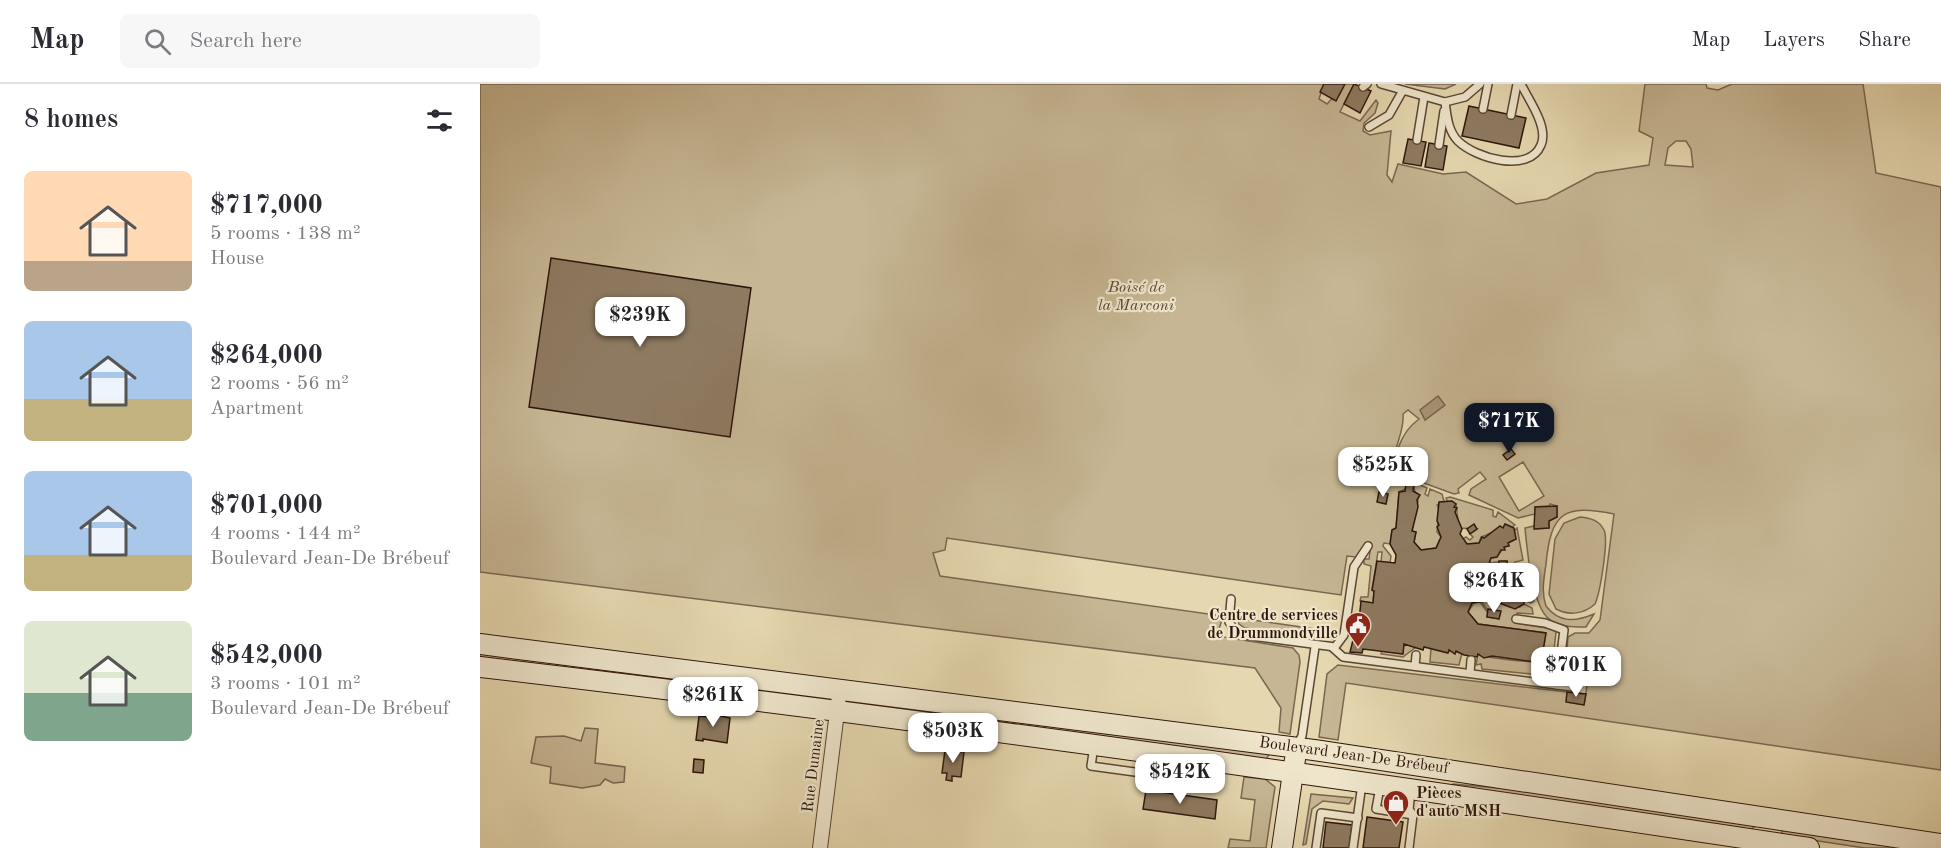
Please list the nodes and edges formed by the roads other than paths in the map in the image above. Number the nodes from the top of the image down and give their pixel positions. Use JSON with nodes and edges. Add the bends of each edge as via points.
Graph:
{"nodes":[{"id":1,"x":1381,"y":84,"type":"edge"},
{"id":2,"x":1480,"y":84,"type":"edge"},
{"id":3,"x":1488,"y":84,"type":"edge"},
{"id":4,"x":1519,"y":84,"type":"edge"},
{"id":5,"x":1401,"y":92,"type":"junction"},
{"id":6,"x":1424,"y":97,"type":"junction"},
{"id":7,"x":1445,"y":102,"type":"junction"},
{"id":8,"x":1483,"y":109,"type":"dead end"},
{"id":9,"x":1511,"y":115,"type":"dead end"},
{"id":10,"x":1369,"y":128,"type":"dead end"},
{"id":11,"x":1417,"y":140,"type":"dead end"},
{"id":12,"x":1439,"y":145,"type":"dead end"},
{"id":13,"x":1368,"y":546,"type":"dead end"},
{"id":14,"x":1231,"y":599,"type":"dead end"},
{"id":15,"x":1516,"y":619,"type":"dead end"},
{"id":16,"x":480,"y":644,"type":"edge"},
{"id":17,"x":1315,"y":647,"type":"junction"},
{"id":18,"x":1333,"y":648,"type":"junction"},
{"id":19,"x":1416,"y":655,"type":"dead end"},
{"id":20,"x":1471,"y":660,"type":"dead end"},
{"id":21,"x":1415,"y":666,"type":"junction"},
{"id":22,"x":480,"y":667,"type":"edge"},
{"id":23,"x":1470,"y":673,"type":"junction"},
{"id":24,"x":1557,"y":685,"type":"junction"},
{"id":25,"x":1573,"y":687,"type":"dead end"},
{"id":26,"x":840,"y":688,"type":"junction"},
{"id":27,"x":837,"y":709,"type":"junction"},
{"id":28,"x":1094,"y":744,"type":"junction"},
{"id":29,"x":1296,"y":747,"type":"junction"},
{"id":30,"x":1157,"y":760,"type":"junction"},
{"id":31,"x":1219,"y":761,"type":"junction"},
{"id":32,"x":1293,"y":772,"type":"junction"},
{"id":33,"x":1154,"y":774,"type":"junction"},
{"id":34,"x":1372,"y":783,"type":"junction"},
{"id":35,"x":1412,"y":789,"type":"junction"},
{"id":36,"x":1413,"y":815,"type":"junction"},
{"id":37,"x":1358,"y":818,"type":"junction"},
{"id":38,"x":1768,"y":818,"type":"junction"},
{"id":39,"x":1941,"y":844,"type":"edge"},
{"id":40,"x":1765,"y":845,"type":"edge"},
{"id":41,"x":820,"y":848,"type":"edge"},
{"id":42,"x":1282,"y":848,"type":"edge"},
{"id":43,"x":1316,"y":848,"type":"edge"},
{"id":44,"x":1353,"y":848,"type":"edge"},
{"id":45,"x":1409,"y":848,"type":"edge"},
{"id":46,"x":1809,"y":848,"type":"edge"}],
"edges":[{"from":1,"to":5,"type":"lane"},
{"from":2,"to":7,"type":"lane","via":[[1465,97]]},
{"from":3,"to":8,"type":"lane"},
{"from":4,"to":7,"type":"lane","via":[[1540,123],[1542,139],[1536,152],[1514,162],[1471,150],[1459,142],[1448,122]]},
{"from":4,"to":9,"type":"lane"},
{"from":5,"to":6,"type":"lane"},
{"from":5,"to":10,"type":"lane","via":[[1389,115]]},
{"from":6,"to":7,"type":"lane"},
{"from":6,"to":11,"type":"lane"},
{"from":7,"to":12,"type":"lane"},
{"from":13,"to":18,"type":"lane","via":[[1354,567],[1342,640]]},
{"from":14,"to":17,"type":"lane","via":[[1229,622],[1237,634]]},
{"from":15,"to":24,"type":"lane","via":[[1545,622],[1564,630]]},
{"from":16,"to":26,"type":"main road","name":"Boulevard Jean-De Brébeuf"},
{"from":17,"to":18,"type":"lane"},
{"from":17,"to":29,"type":"lane","via":[[1302,736]]},
{"from":18,"to":21,"type":"lane","via":[[1343,657]]},
{"from":19,"to":21,"type":"lane"},
{"from":20,"to":23,"type":"lane"},
{"from":21,"to":23,"type":"lane"},
{"from":22,"to":27,"type":"main road","name":"Boulevard Jean-De Brébeuf"},
{"from":23,"to":24,"type":"lane"},
{"from":24,"to":25,"type":"lane"},
{"from":26,"to":27,"type":"street","name":"Rue Dumaine"},
{"from":26,"to":29,"type":"main road","name":"Boulevard Jean-De Brébeuf"},
{"from":27,"to":28,"type":"main road","name":"Boulevard Jean-De Brébeuf"},
{"from":27,"to":41,"type":"street","name":"Rue Dumaine"},
{"from":28,"to":30,"type":"main road","name":"Boulevard Jean-De Brébeuf"},
{"from":28,"to":33,"type":"lane","via":[[1091,766]]},
{"from":29,"to":32,"type":"main road"},
{"from":29,"to":38,"type":"main road","name":"Boulevard Jean-De Brébeuf"},
{"from":30,"to":31,"type":"main road","name":"Boulevard Jean-De Brébeuf"},
{"from":30,"to":33,"type":"lane"},
{"from":31,"to":32,"type":"main road","name":"Boulevard Jean-De Brébeuf"},
{"from":31,"to":33,"type":"lane","via":[[1215,783]]},
{"from":32,"to":34,"type":"main road","name":"Boulevard Jean-De Brébeuf"},
{"from":32,"to":42,"type":"main road"},
{"from":34,"to":35,"type":"main road","name":"Boulevard Jean-De Brébeuf"},
{"from":34,"to":36,"type":"lane","via":[[1376,809]]},
{"from":34,"to":37,"type":"lane"},
{"from":35,"to":36,"type":"lane","via":[[1409,809]]},
{"from":35,"to":40,"type":"main road","name":"Boulevard Jean-De Brébeuf"},
{"from":36,"to":45,"type":"lane"},
{"from":37,"to":43,"type":"lane","via":[[1321,813]]},
{"from":37,"to":44,"type":"lane"},
{"from":38,"to":39,"type":"main road","name":"Boulevard Jean-De Brébeuf"},
{"from":38,"to":40,"type":"street"},
{"from":40,"to":46,"type":"main road","name":"Boulevard Jean-De Brébeuf"}]}
